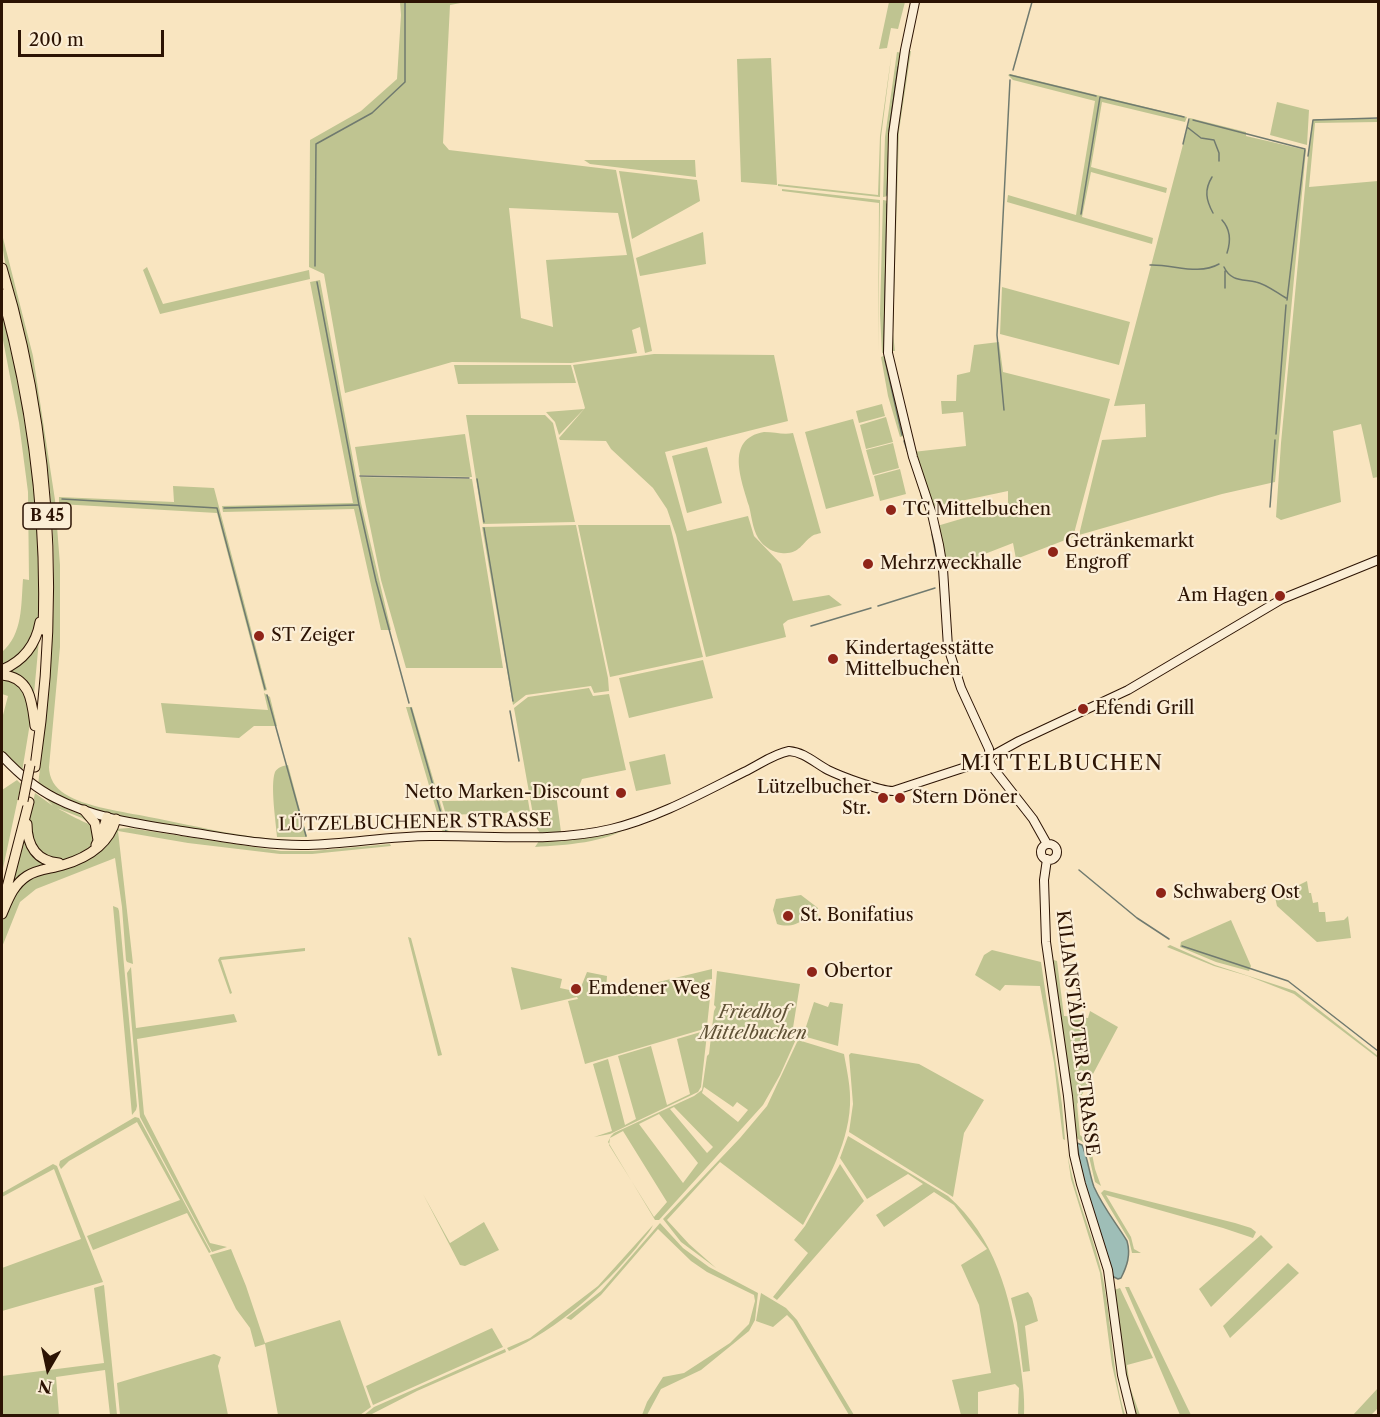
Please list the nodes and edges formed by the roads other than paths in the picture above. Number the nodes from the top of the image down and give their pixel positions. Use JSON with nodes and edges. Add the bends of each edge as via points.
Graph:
{"nodes":[{"id":1,"x":915,"y":2,"type":"edge"},
{"id":2,"x":2,"y":268,"type":"edge"},
{"id":3,"x":2,"y":294,"type":"edge"},
{"id":4,"x":1378,"y":560,"type":"edge"},
{"id":5,"x":43,"y":608,"type":"junction"},
{"id":6,"x":2,"y":673,"type":"edge"},
{"id":7,"x":35,"y":726,"type":"junction"},
{"id":8,"x":2,"y":756,"type":"edge"},
{"id":9,"x":989,"y":758,"type":"junction"},
{"id":10,"x":32,"y":766,"type":"junction"},
{"id":11,"x":26,"y":802,"type":"junction"},
{"id":12,"x":84,"y":810,"type":"junction"},
{"id":13,"x":111,"y":818,"type":"junction"},
{"id":14,"x":98,"y":840,"type":"junction"},
{"id":15,"x":90,"y":853,"type":"junction"},
{"id":16,"x":70,"y":862,"type":"junction"},
{"id":17,"x":2,"y":891,"type":"edge"},
{"id":18,"x":2,"y":908,"type":"edge"},
{"id":19,"x":2,"y":914,"type":"edge"},
{"id":20,"x":1132,"y":1416,"type":"edge"}],
"edges":[{"from":1,"to":9,"type":"main road","via":[[893,134],[888,353],[910,448],[935,528],[943,569],[949,653],[989,749]]},
{"from":2,"to":10,"type":"highway","number":"B 45","via":[[30,383],[47,515],[49,636],[44,700]]},
{"from":3,"to":5,"type":"highway","number":"B 45","via":[[32,436]]},
{"from":4,"to":9,"type":"main road","via":[[1282,599],[1128,690]]},
{"from":5,"to":6,"type":"highway","via":[[29,650]]},
{"from":5,"to":7,"type":"highway","number":"B 45"},
{"from":6,"to":7,"type":"highway","via":[[27,688]]},
{"from":7,"to":10,"type":"highway","number":"B 45"},
{"from":8,"to":12,"type":"main road","name":"LÜTZELBUCHENER STRASSE","via":[[45,792]]},
{"from":9,"to":13,"type":"main road","name":"LÜTZELBUCHENER STRASSE","via":[[887,791],[789,751],[658,812],[624,825],[577,834],[410,836],[291,845]]},
{"from":9,"to":20,"type":"main road","name":"KILIANSTÄDTER STRASSE","via":[[1047,844],[1057,852],[1053,859],[1047,859],[1044,880],[1046,942],[1079,1176],[1108,1270],[1122,1375]]},
{"from":10,"to":11,"type":"highway","number":"B 45","bridge":true},
{"from":11,"to":16,"type":"highway","via":[[27,833],[33,850],[46,861]]},
{"from":11,"to":17,"type":"highway","number":"B 45"},
{"from":11,"to":18,"type":"highway","number":"B 45"},
{"from":12,"to":13,"type":"main road","name":"LÜTZELBUCHENER STRASSE"},
{"from":12,"to":14,"type":"highway","via":[[95,823]]},
{"from":13,"to":14,"type":"highway"},
{"from":13,"to":15,"type":"highway","via":[[105,840]]},
{"from":14,"to":15,"type":"highway"},
{"from":15,"to":16,"type":"highway"},
{"from":16,"to":19,"type":"highway","via":[[24,878]]}]}
